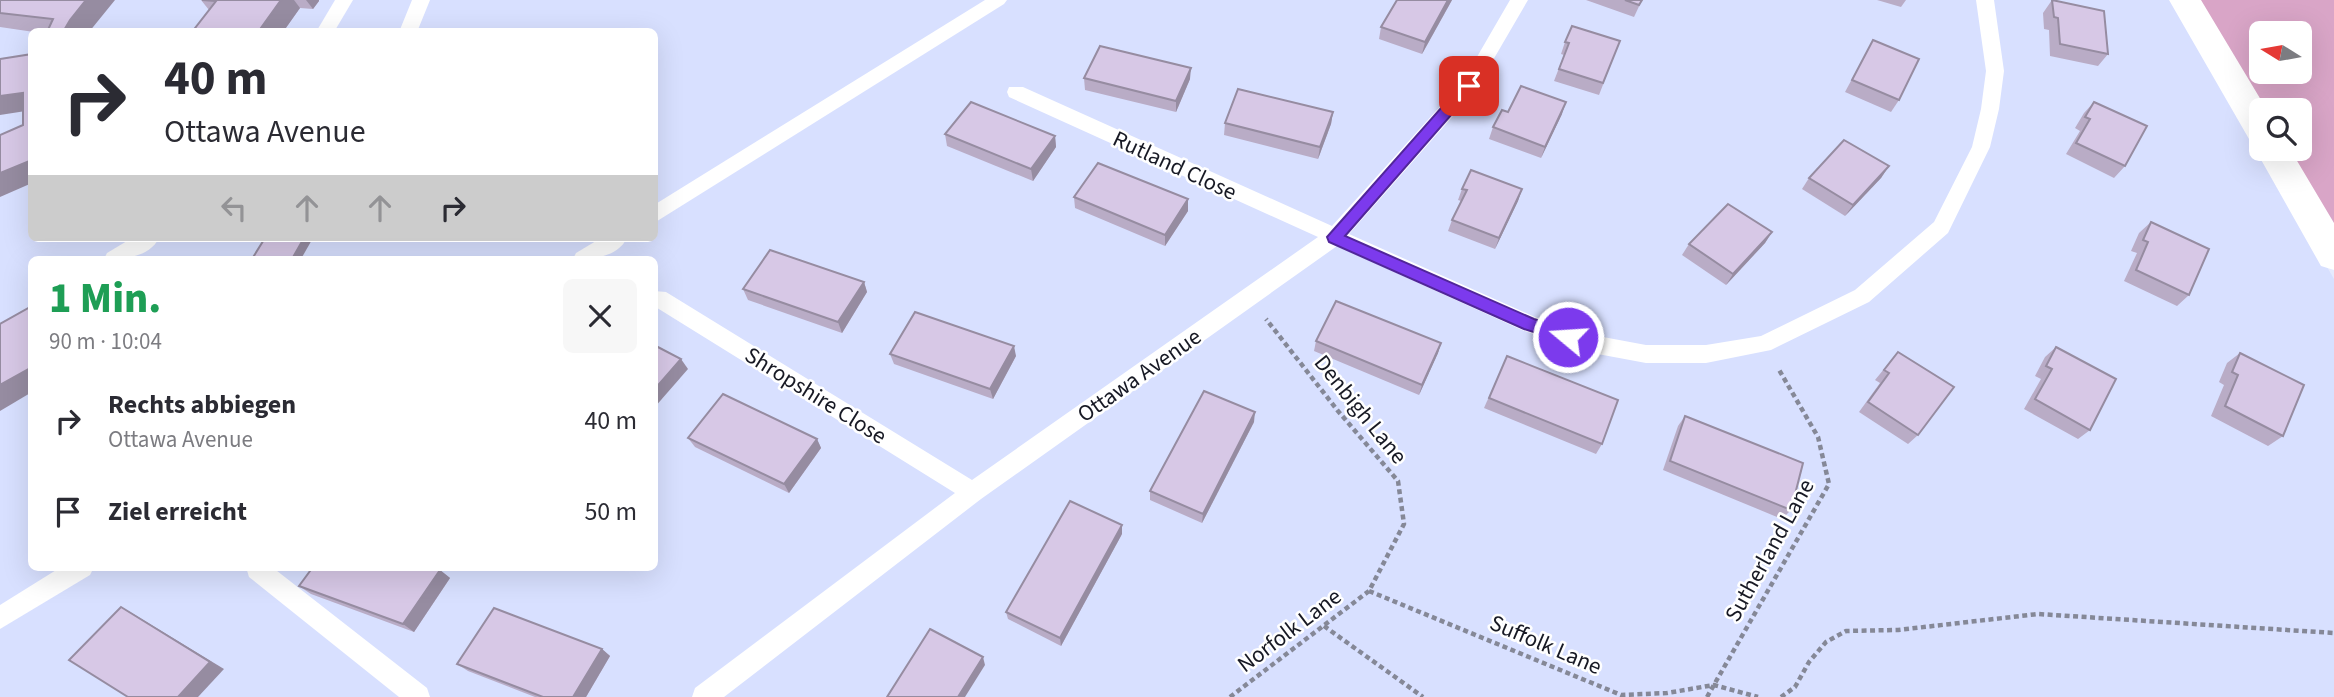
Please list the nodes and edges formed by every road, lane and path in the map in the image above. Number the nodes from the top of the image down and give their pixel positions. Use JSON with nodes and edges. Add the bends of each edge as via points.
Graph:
{"nodes":[{"id":1,"x":344,"y":0,"type":"edge"},
{"id":2,"x":421,"y":0,"type":"edge"},
{"id":3,"x":998,"y":0,"type":"edge"},
{"id":4,"x":1519,"y":0,"type":"edge"},
{"id":5,"x":1985,"y":0,"type":"edge"},
{"id":6,"x":2185,"y":0,"type":"edge"},
{"id":7,"x":327,"y":28,"type":"edge"},
{"id":8,"x":410,"y":28,"type":"edge"},
{"id":9,"x":1016,"y":92,"type":"dead end"},
{"id":10,"x":2249,"y":109,"type":"edge"},
{"id":11,"x":2279,"y":161,"type":"edge"},
{"id":12,"x":658,"y":213,"type":"edge"},
{"id":13,"x":1334,"y":237,"type":"junction"},
{"id":14,"x":142,"y":242,"type":"edge"},
{"id":15,"x":611,"y":242,"type":"edge"},
{"id":16,"x":2334,"y":255,"type":"edge"},
{"id":17,"x":119,"y":256,"type":"edge"},
{"id":18,"x":588,"y":256,"type":"edge"},
{"id":19,"x":1250,"y":297,"type":"junction"},
{"id":20,"x":659,"y":298,"type":"dead end"},
{"id":21,"x":1764,"y":344,"type":"junction"},
{"id":22,"x":973,"y":492,"type":"junction"},
{"id":23,"x":76,"y":571,"type":"edge"},
{"id":24,"x":260,"y":571,"type":"edge"},
{"id":25,"x":1369,"y":591,"type":"junction"},
{"id":26,"x":0,"y":618,"type":"edge"},
{"id":27,"x":1324,"y":626,"type":"junction"},
{"id":28,"x":2334,"y":633,"type":"edge"},
{"id":29,"x":1714,"y":685,"type":"junction"},
{"id":30,"x":418,"y":697,"type":"edge"},
{"id":31,"x":704,"y":697,"type":"edge"},
{"id":32,"x":1230,"y":697,"type":"edge"},
{"id":33,"x":1423,"y":697,"type":"edge"},
{"id":34,"x":1707,"y":697,"type":"edge"},
{"id":35,"x":1758,"y":697,"type":"edge"},
{"id":36,"x":1781,"y":697,"type":"edge"}],
"edges":[{"from":1,"to":7,"type":"lane"},
{"from":2,"to":8,"type":"lane"},
{"from":3,"to":12,"type":"lane"},
{"from":4,"to":13,"type":"lane","name":"Ottawa Avenue","via":[[1469,86]]},
{"from":5,"to":21,"type":"lane","name":"Rutland Close","via":[[1995,71],[1990,109],[1981,147],[1941,227],[1863,296]]},
{"from":6,"to":10,"type":"street"},
{"from":9,"to":13,"type":"lane","name":"Rutland Close"},
{"from":11,"to":16,"type":"street"},
{"from":13,"to":19,"type":"lane","name":"Ottawa Avenue"},
{"from":13,"to":21,"type":"lane","name":"Rutland Close","via":[[1529,324],[1587,343],[1646,354],[1706,354]]},
{"from":14,"to":17,"type":"lane"},
{"from":15,"to":18,"type":"lane"},
{"from":19,"to":22,"type":"lane","name":"Ottawa Avenue"},
{"from":19,"to":25,"type":"path","name":"Denbigh Lane","via":[[1398,481],[1404,524]]},
{"from":20,"to":22,"type":"lane","name":"Shropshire Close"},
{"from":21,"to":29,"type":"path","name":"Sutherland Lane","via":[[1818,434],[1829,484]]},
{"from":22,"to":31,"type":"lane","name":"Ottawa Avenue"},
{"from":23,"to":26,"type":"lane"},
{"from":24,"to":30,"type":"lane"},
{"from":25,"to":27,"type":"path","name":"Norfolk Lane"},
{"from":25,"to":29,"type":"path","name":"Suffolk Lane","via":[[1621,695]]},
{"from":27,"to":32,"type":"path","name":"Norfolk Lane"},
{"from":27,"to":33,"type":"path"},
{"from":28,"to":36,"type":"path","via":[[2038,614],[1898,630],[1846,631],[1826,642],[1795,687]]},
{"from":29,"to":34,"type":"path","name":"Sutherland Lane"},
{"from":29,"to":35,"type":"path"}]}
